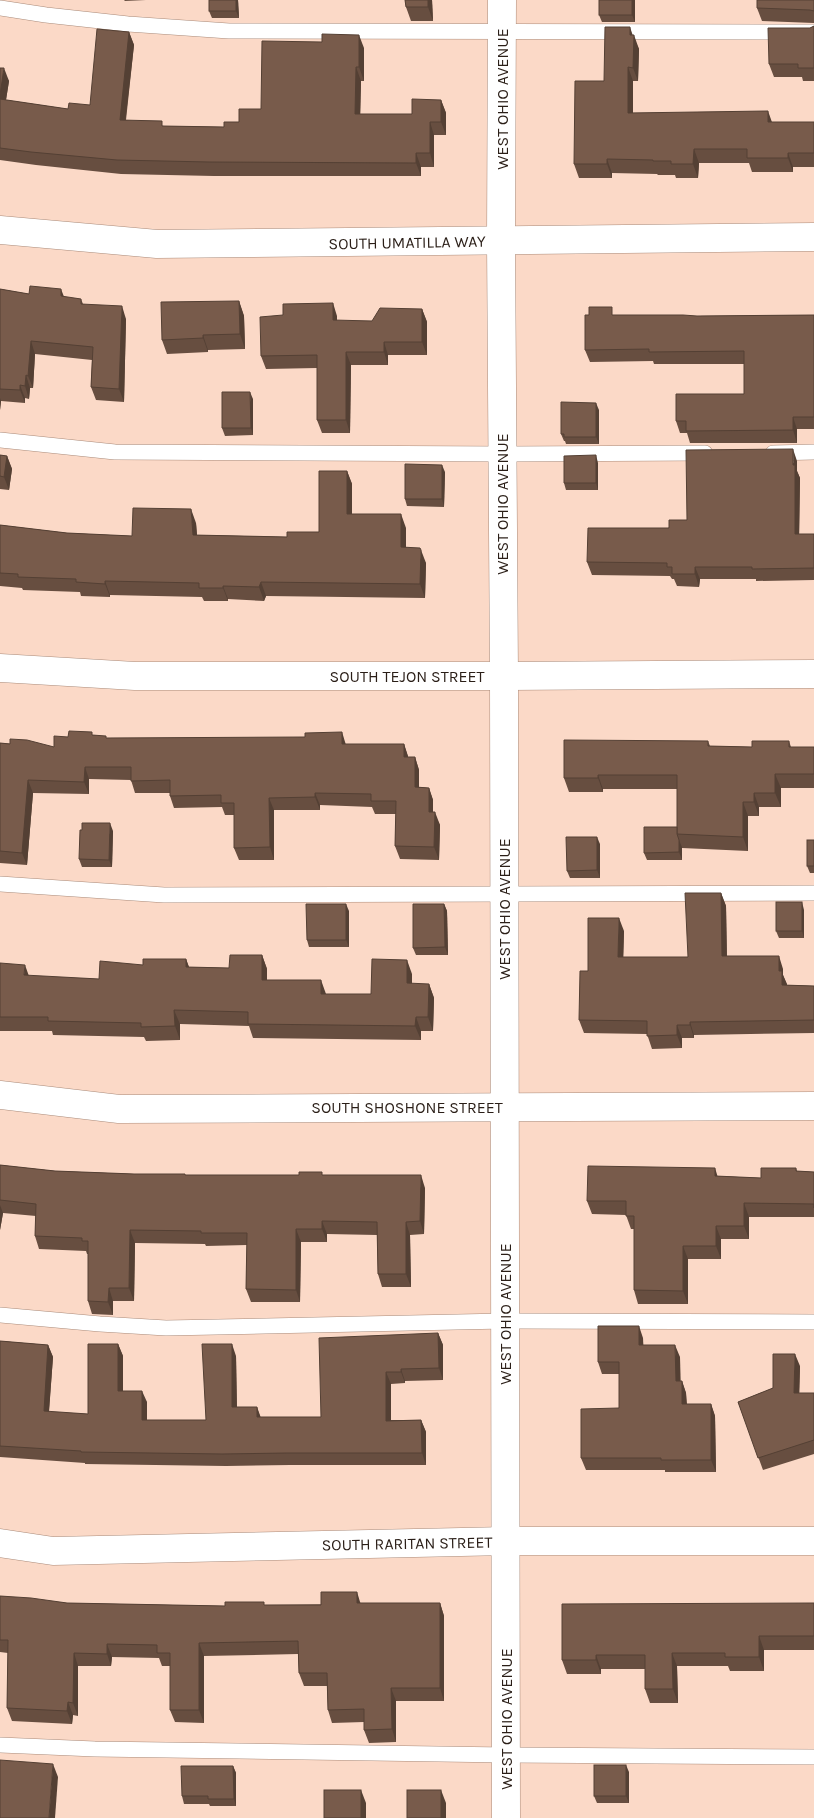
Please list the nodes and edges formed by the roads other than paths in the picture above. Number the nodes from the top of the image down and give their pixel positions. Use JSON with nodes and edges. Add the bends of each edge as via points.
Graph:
{"nodes":[{"id":1,"x":502,"y":0,"type":"edge"},
{"id":2,"x":0,"y":8,"type":"edge"},
{"id":3,"x":502,"y":32,"type":"junction"},
{"id":4,"x":814,"y":32,"type":"edge"},
{"id":5,"x":0,"y":230,"type":"edge"},
{"id":6,"x":814,"y":237,"type":"edge"},
{"id":7,"x":501,"y":241,"type":"junction"},
{"id":8,"x":0,"y":440,"type":"edge"},
{"id":9,"x":814,"y":452,"type":"edge"},
{"id":10,"x":716,"y":453,"type":"edge"},
{"id":11,"x":756,"y":453,"type":"edge"},
{"id":12,"x":502,"y":454,"type":"junction"},
{"id":13,"x":0,"y":668,"type":"edge"},
{"id":14,"x":814,"y":674,"type":"edge"},
{"id":15,"x":504,"y":676,"type":"junction"},
{"id":16,"x":0,"y":884,"type":"edge"},
{"id":17,"x":814,"y":893,"type":"edge"},
{"id":18,"x":504,"y":894,"type":"junction"},
{"id":19,"x":0,"y":1095,"type":"edge"},
{"id":20,"x":504,"y":1106,"type":"junction"},
{"id":21,"x":814,"y":1106,"type":"edge"},
{"id":22,"x":0,"y":1315,"type":"edge"},
{"id":23,"x":505,"y":1322,"type":"junction"},
{"id":24,"x":814,"y":1322,"type":"edge"},
{"id":25,"x":507,"y":1541,"type":"junction"},
{"id":26,"x":814,"y":1541,"type":"edge"},
{"id":27,"x":0,"y":1543,"type":"edge"},
{"id":28,"x":0,"y":1745,"type":"edge"},
{"id":29,"x":506,"y":1755,"type":"junction"},
{"id":30,"x":814,"y":1757,"type":"edge"},
{"id":31,"x":506,"y":1818,"type":"edge"}],
"edges":[{"from":1,"to":3,"type":"street","name":"WEST OHIO AVENUE"},
{"from":2,"to":3,"type":"lane","via":[[128,24],[229,30]]},
{"from":3,"to":4,"type":"lane"},
{"from":3,"to":7,"type":"street","name":"WEST OHIO AVENUE"},
{"from":5,"to":7,"type":"street","name":"SOUTH UMATILLA WAY","via":[[157,244]]},
{"from":6,"to":7,"type":"street","name":"SOUTH UMATILLA WAY"},
{"from":7,"to":12,"type":"street","name":"WEST OHIO AVENUE"},
{"from":8,"to":12,"type":"lane","via":[[114,452]]},
{"from":9,"to":11,"type":"lane"},
{"from":10,"to":12,"type":"lane"},
{"from":12,"to":15,"type":"street","name":"WEST OHIO AVENUE"},
{"from":13,"to":15,"type":"street","name":"SOUTH TEJON STREET","via":[[135,676]]},
{"from":14,"to":15,"type":"street","name":"SOUTH TEJON STREET"},
{"from":15,"to":18,"type":"street","name":"WEST OHIO AVENUE"},
{"from":16,"to":18,"type":"lane","via":[[164,895]]},
{"from":17,"to":18,"type":"lane"},
{"from":18,"to":20,"type":"street","name":"WEST OHIO AVENUE"},
{"from":19,"to":20,"type":"street","name":"SOUTH SHOSHONE STREET","via":[[119,1109]]},
{"from":20,"to":21,"type":"street","name":"SOUTH SHOSHONE STREET"},
{"from":20,"to":23,"type":"street","name":"WEST OHIO AVENUE"},
{"from":22,"to":23,"type":"lane","via":[[166,1328]]},
{"from":23,"to":24,"type":"lane"},
{"from":23,"to":25,"type":"street","name":"WEST OHIO AVENUE"},
{"from":25,"to":26,"type":"street","name":"SOUTH RARITAN STREET"},
{"from":25,"to":27,"type":"street","name":"SOUTH RARITAN STREET","via":[[54,1550]]},
{"from":25,"to":29,"type":"street","name":"WEST OHIO AVENUE"},
{"from":28,"to":29,"type":"lane"},
{"from":29,"to":30,"type":"lane"},
{"from":29,"to":31,"type":"street","name":"WEST OHIO AVENUE"}]}
